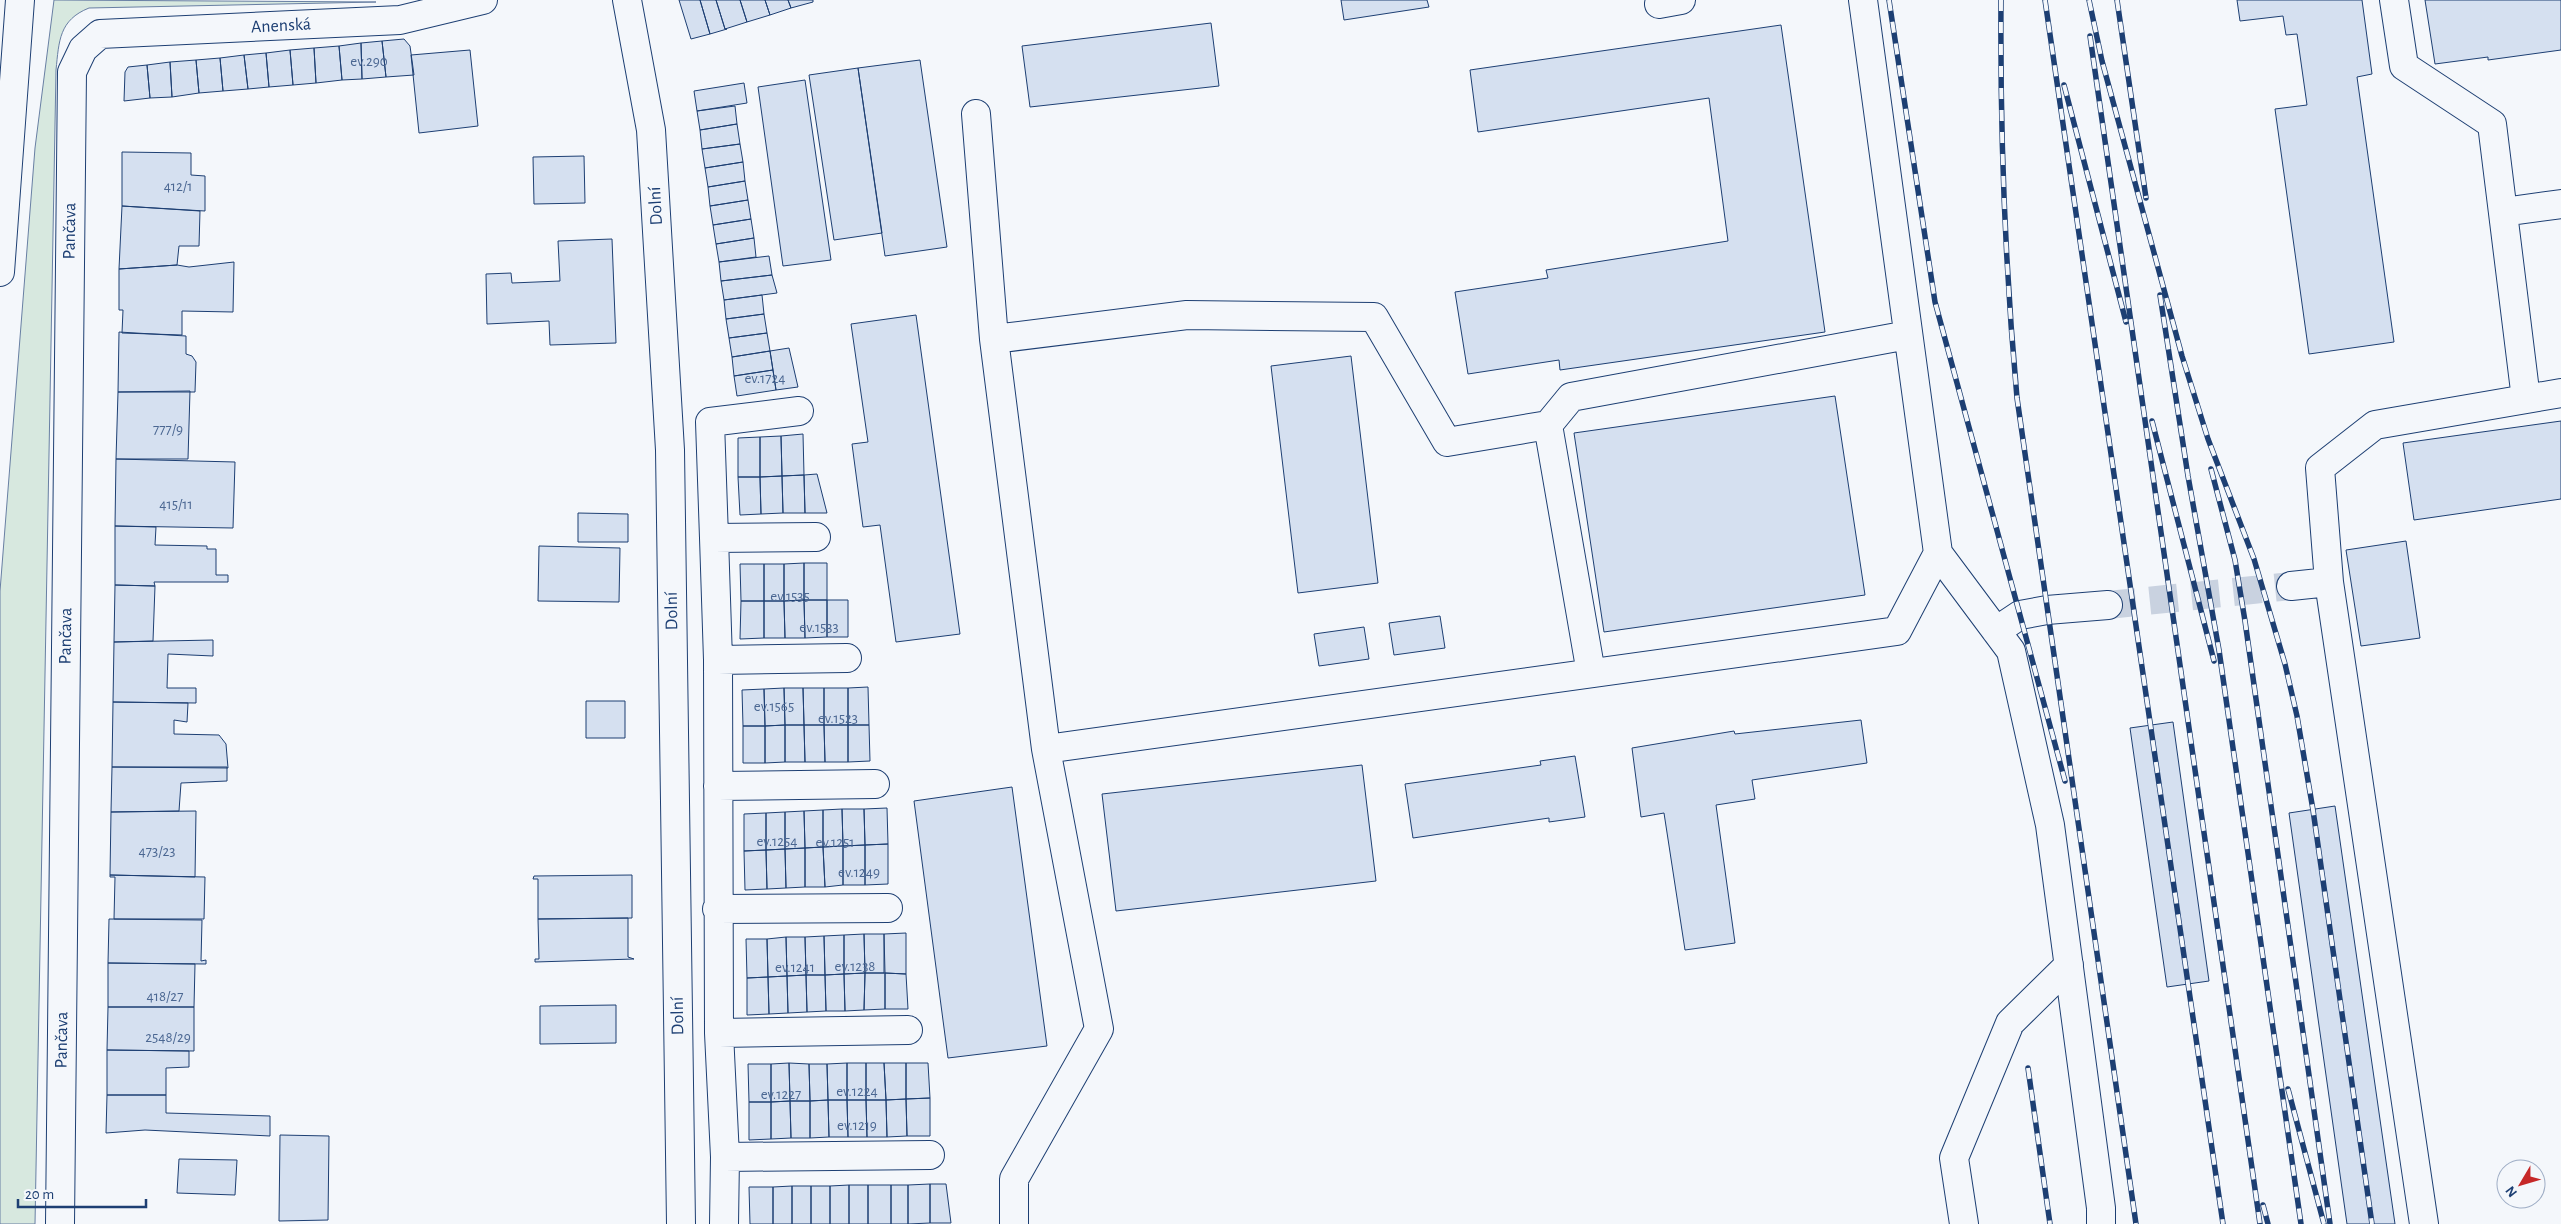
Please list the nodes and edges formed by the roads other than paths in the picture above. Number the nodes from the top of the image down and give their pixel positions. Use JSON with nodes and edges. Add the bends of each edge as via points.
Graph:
{"nodes":[{"id":1,"x":20,"y":0,"type":"edge"},
{"id":2,"x":483,"y":0,"type":"edge"},
{"id":3,"x":627,"y":0,"type":"edge"},
{"id":4,"x":1863,"y":0,"type":"edge"},
{"id":5,"x":2394,"y":0,"type":"edge"},
{"id":6,"x":82,"y":50,"type":"joint"},
{"id":7,"x":976,"y":114,"type":"dead end"},
{"id":8,"x":2561,"y":204,"type":"edge"},
{"id":9,"x":2503,"y":212,"type":"junction"},
{"id":10,"x":0,"y":272,"type":"edge"},
{"id":11,"x":1908,"y":335,"type":"junction"},
{"id":12,"x":994,"y":340,"type":"junction"},
{"id":13,"x":2561,"y":393,"type":"edge"},
{"id":14,"x":2526,"y":399,"type":"junction"},
{"id":15,"x":799,"y":411,"type":"dead end"},
{"id":16,"x":1548,"y":426,"type":"junction"},
{"id":17,"x":816,"y":537,"type":"dead end"},
{"id":18,"x":714,"y":538,"type":"junction"},
{"id":19,"x":1938,"y":553,"type":"junction"},
{"id":20,"x":2329,"y":582,"type":"junction"},
{"id":21,"x":2291,"y":586,"type":"tunnel mouth"},
{"id":22,"x":2108,"y":605,"type":"tunnel mouth"},
{"id":23,"x":1996,"y":631,"type":"junction"},
{"id":24,"x":847,"y":658,"type":"dead end"},
{"id":25,"x":718,"y":660,"type":"junction"},
{"id":26,"x":1591,"y":673,"type":"junction"},
{"id":27,"x":1046,"y":749,"type":"junction"},
{"id":28,"x":875,"y":784,"type":"dead end"},
{"id":29,"x":718,"y":786,"type":"junction"},
{"id":30,"x":717,"y":908,"type":"junction"},
{"id":31,"x":888,"y":908,"type":"dead end"},
{"id":32,"x":2068,"y":965,"type":"junction"},
{"id":33,"x":908,"y":1030,"type":"dead end"},
{"id":34,"x":719,"y":1033,"type":"junction"},
{"id":35,"x":930,"y":1155,"type":"dead end"},
{"id":36,"x":725,"y":1157,"type":"junction"},
{"id":37,"x":60,"y":1224,"type":"edge"},
{"id":38,"x":682,"y":1224,"type":"edge"},
{"id":39,"x":724,"y":1224,"type":"edge"},
{"id":40,"x":1014,"y":1224,"type":"edge"},
{"id":41,"x":1964,"y":1224,"type":"edge"},
{"id":42,"x":2101,"y":1224,"type":"edge"},
{"id":43,"x":2424,"y":1224,"type":"edge"}],
"edges":[{"from":1,"to":10,"type":"street"},
{"from":2,"to":6,"type":"street","name":"Anenská","via":[[400,20],[100,34]]},
{"from":3,"to":38,"type":"street","name":"Dolní","via":[[651,130],[670,450]]},
{"from":4,"to":11,"type":"street"},
{"from":5,"to":9,"type":"street","via":[[2404,66],[2492,124]]},
{"from":6,"to":37,"type":"street","name":"Pančava","via":[[72,72]]},
{"from":7,"to":12,"type":"street"},
{"from":8,"to":9,"type":"street"},
{"from":9,"to":14,"type":"street"},
{"from":11,"to":16,"type":"street","via":[[1571,397]]},
{"from":11,"to":19,"type":"street"},
{"from":12,"to":16,"type":"street","via":[[1187,315],[1374,317],[1447,442]]},
{"from":12,"to":27,"type":"street"},
{"from":13,"to":14,"type":"street"},
{"from":14,"to":20,"type":"street","via":[[2375,425],[2320,468]]},
{"from":15,"to":18,"type":"street","via":[[710,422]]},
{"from":16,"to":26,"type":"street"},
{"from":17,"to":18,"type":"street"},
{"from":18,"to":25,"type":"street"},
{"from":19,"to":23,"type":"street"},
{"from":19,"to":26,"type":"street","via":[[1897,631]]},
{"from":20,"to":21,"type":"street"},
{"from":20,"to":43,"type":"street"},
{"from":22,"to":23,"type":"street","via":[[2020,615]]},
{"from":23,"to":32,"type":"street","via":[[2010,651],[2050,824]]},
{"from":24,"to":25,"type":"street"},
{"from":25,"to":29,"type":"street"},
{"from":26,"to":27,"type":"street"},
{"from":27,"to":40,"type":"street","via":[[1099,1029],[1014,1179]]},
{"from":28,"to":29,"type":"street"},
{"from":29,"to":30,"type":"street"},
{"from":30,"to":31,"type":"street"},
{"from":30,"to":34,"type":"street"},
{"from":32,"to":41,"type":"street","via":[[2010,1023],[1954,1158]]},
{"from":32,"to":42,"type":"street","via":[[2102,1208]]},
{"from":33,"to":34,"type":"street"},
{"from":34,"to":36,"type":"street"},
{"from":35,"to":36,"type":"street"},
{"from":36,"to":39,"type":"street"}]}
